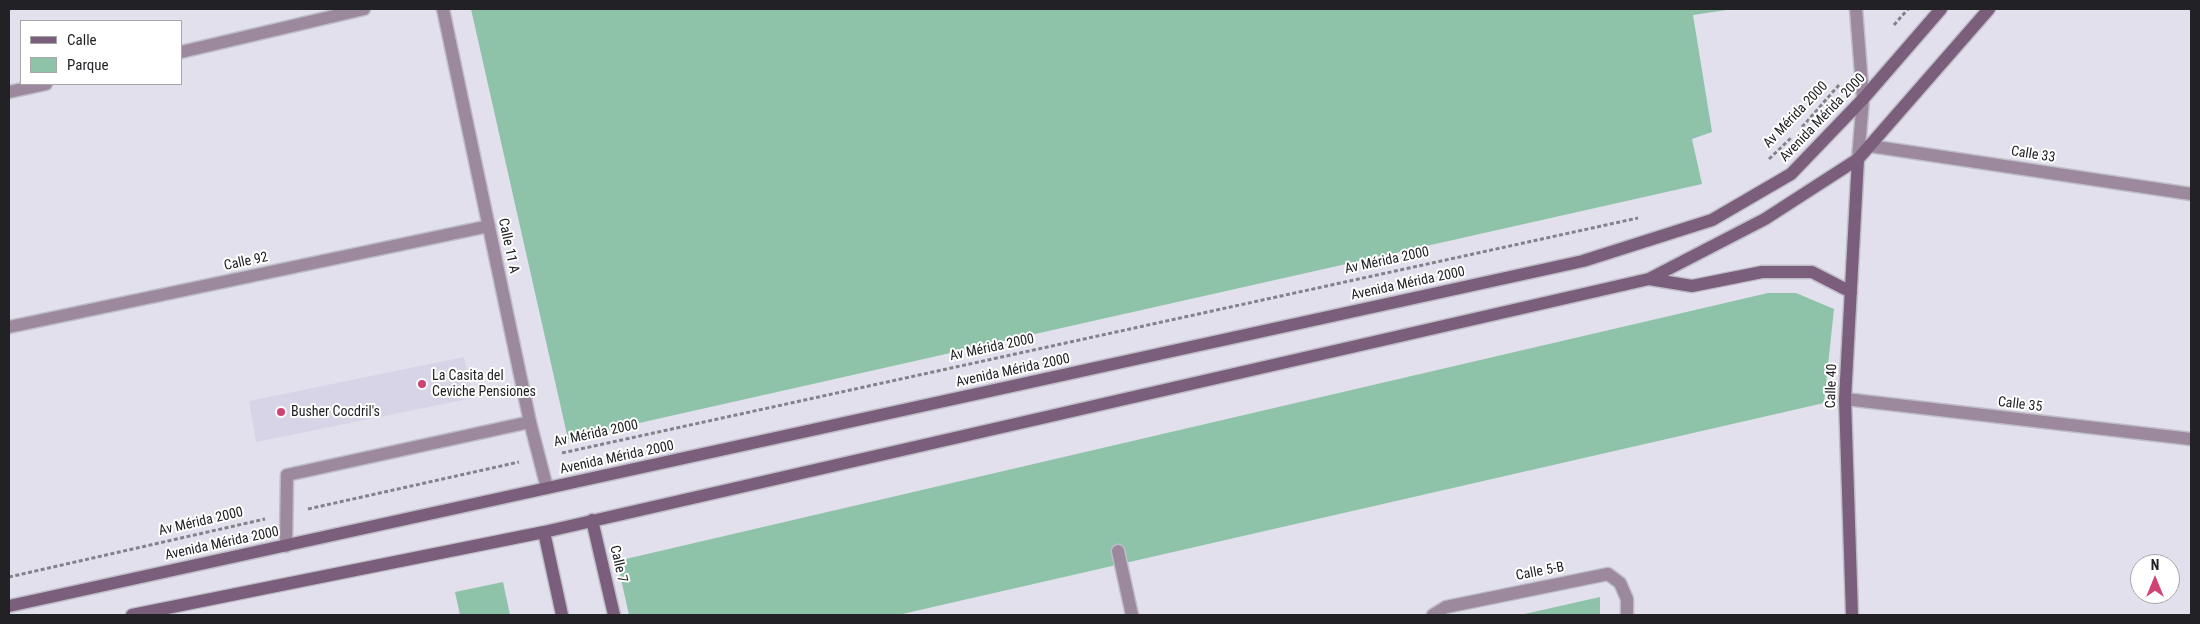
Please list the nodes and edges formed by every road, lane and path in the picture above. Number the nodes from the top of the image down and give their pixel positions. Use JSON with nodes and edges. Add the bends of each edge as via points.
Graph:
{"nodes":[{"id":1,"x":364,"y":9,"type":"edge"},
{"id":2,"x":443,"y":9,"type":"edge"},
{"id":3,"x":1856,"y":9,"type":"edge"},
{"id":4,"x":1908,"y":9,"type":"edge"},
{"id":5,"x":1942,"y":9,"type":"edge"},
{"id":6,"x":1990,"y":9,"type":"edge"},
{"id":7,"x":1889,"y":31,"type":"dead end"},
{"id":8,"x":182,"y":52,"type":"edge"},
{"id":9,"x":1860,"y":63,"type":"junction"},
{"id":10,"x":41,"y":85,"type":"edge"},
{"id":11,"x":9,"y":92,"type":"edge"},
{"id":12,"x":1863,"y":99,"type":"junction"},
{"id":13,"x":1870,"y":146,"type":"junction"},
{"id":14,"x":1858,"y":159,"type":"junction"},
{"id":15,"x":1762,"y":164,"type":"dead end"},
{"id":16,"x":2191,"y":194,"type":"edge"},
{"id":17,"x":1646,"y":216,"type":"dead end"},
{"id":18,"x":489,"y":226,"type":"junction"},
{"id":19,"x":1649,"y":279,"type":"junction"},
{"id":20,"x":1851,"y":292,"type":"junction"},
{"id":21,"x":9,"y":327,"type":"edge"},
{"id":22,"x":1845,"y":399,"type":"junction"},
{"id":23,"x":530,"y":422,"type":"junction"},
{"id":24,"x":2191,"y":440,"type":"edge"},
{"id":25,"x":540,"y":458,"type":"junction"},
{"id":26,"x":547,"y":488,"type":"junction"},
{"id":27,"x":287,"y":514,"type":"junction"},
{"id":28,"x":592,"y":520,"type":"junction"},
{"id":29,"x":544,"y":532,"type":"junction"},
{"id":30,"x":286,"y":546,"type":"junction"},
{"id":31,"x":1118,"y":551,"type":"dead end"},
{"id":32,"x":9,"y":577,"type":"edge"},
{"id":33,"x":9,"y":606,"type":"edge"},
{"id":34,"x":132,"y":615,"type":"edge"},
{"id":35,"x":562,"y":615,"type":"edge"},
{"id":36,"x":614,"y":615,"type":"edge"},
{"id":37,"x":1132,"y":615,"type":"edge"},
{"id":38,"x":1432,"y":615,"type":"edge"},
{"id":39,"x":1627,"y":615,"type":"edge"},
{"id":40,"x":1852,"y":615,"type":"edge"}],
"edges":[{"from":1,"to":8,"type":"street"},
{"from":2,"to":18,"type":"street","name":"Calle 11 A"},
{"from":3,"to":9,"type":"street"},
{"from":4,"to":7,"type":"path"},
{"from":5,"to":12,"type":"main road","name":"Avenida Mérida 2000"},
{"from":6,"to":13,"type":"main road"},
{"from":9,"to":12,"type":"street"},
{"from":9,"to":15,"type":"path","name":"Av Mérida 2000","via":[[1796,133]]},
{"from":10,"to":11,"type":"street"},
{"from":12,"to":14,"type":"street"},
{"from":12,"to":26,"type":"main road","name":"Avenida Mérida 2000","via":[[1792,174],[1712,220],[1583,261]]},
{"from":13,"to":14,"type":"main road"},
{"from":13,"to":16,"type":"street","name":"Calle 33"},
{"from":14,"to":19,"type":"main road","via":[[1765,218]]},
{"from":14,"to":20,"type":"main road","name":"Calle 40"},
{"from":17,"to":25,"type":"path","name":"Av Mérida 2000"},
{"from":18,"to":21,"type":"street","name":"Calle 92"},
{"from":18,"to":23,"type":"street","name":"Calle 11 A"},
{"from":19,"to":20,"type":"main road","via":[[1692,286],[1762,272],[1812,272]]},
{"from":19,"to":28,"type":"main road"},
{"from":20,"to":22,"type":"main road","name":"Calle 40"},
{"from":22,"to":24,"type":"street","name":"Calle 35"},
{"from":22,"to":40,"type":"main road","name":"Calle 40"},
{"from":23,"to":25,"type":"street","name":"Calle 11 A"},
{"from":23,"to":27,"type":"street","via":[[287,475]]},
{"from":25,"to":26,"type":"street","name":"Calle 11 A"},
{"from":25,"to":27,"type":"path","name":"Av Mérida 2000"},
{"from":26,"to":30,"type":"main road","name":"Avenida Mérida 2000"},
{"from":27,"to":30,"type":"street"},
{"from":27,"to":32,"type":"path","name":"Av Mérida 2000"},
{"from":28,"to":29,"type":"main road"},
{"from":28,"to":36,"type":"main road","name":"Calle 7"},
{"from":29,"to":34,"type":"main road"},
{"from":29,"to":35,"type":"main road"},
{"from":30,"to":33,"type":"main road","name":"Avenida Mérida 2000"},
{"from":31,"to":37,"type":"street"},
{"from":38,"to":39,"type":"street","name":"Calle 5-B","via":[[1446,606],[1608,574],[1620,583]]}]}
